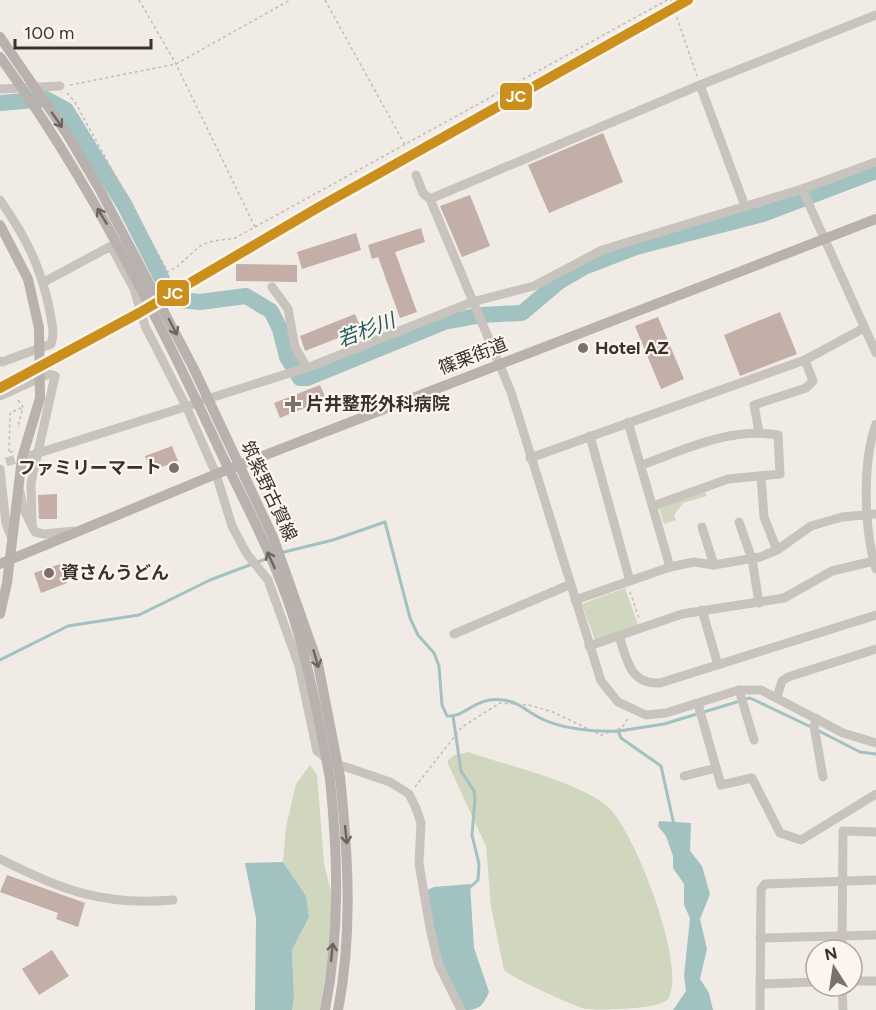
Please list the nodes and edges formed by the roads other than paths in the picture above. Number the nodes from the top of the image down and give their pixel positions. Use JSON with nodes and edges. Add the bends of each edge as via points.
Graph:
{"nodes":[{"id":1,"x":876,"y":15,"type":"edge"},
{"id":2,"x":0,"y":37,"type":"edge"},
{"id":3,"x":0,"y":57,"type":"edge"},
{"id":4,"x":700,"y":85,"type":"junction"},
{"id":5,"x":60,"y":86,"type":"road end"},
{"id":6,"x":0,"y":89,"type":"edge"},
{"id":7,"x":876,"y":162,"type":"edge"},
{"id":8,"x":416,"y":174,"type":"dead end"},
{"id":9,"x":802,"y":189,"type":"junction"},
{"id":10,"x":430,"y":199,"type":"junction"},
{"id":11,"x":0,"y":200,"type":"edge"},
{"id":12,"x":745,"y":206,"type":"junction"},
{"id":13,"x":876,"y":219,"type":"edge"},
{"id":14,"x":0,"y":225,"type":"edge"},
{"id":15,"x":825,"y":238,"type":"junction"},
{"id":16,"x":44,"y":282,"type":"junction"},
{"id":17,"x":272,"y":287,"type":"dead end"},
{"id":18,"x":472,"y":302,"type":"junction"},
{"id":19,"x":864,"y":328,"type":"junction"},
{"id":20,"x":876,"y":352,"type":"edge"},
{"id":21,"x":805,"y":360,"type":"junction"},
{"id":22,"x":0,"y":361,"type":"edge"},
{"id":23,"x":500,"y":364,"type":"junction"},
{"id":24,"x":307,"y":368,"type":"junction"},
{"id":25,"x":0,"y":396,"type":"edge"},
{"id":26,"x":186,"y":406,"type":"junction"},
{"id":27,"x":628,"y":422,"type":"junction"},
{"id":28,"x":876,"y":424,"type":"edge"},
{"id":29,"x":759,"y":432,"type":"junction"},
{"id":30,"x":590,"y":436,"type":"junction"},
{"id":31,"x":34,"y":455,"type":"junction"},
{"id":32,"x":530,"y":458,"type":"junction"},
{"id":33,"x":2,"y":465,"type":"edge"},
{"id":34,"x":642,"y":465,"type":"junction"},
{"id":35,"x":216,"y":474,"type":"junction"},
{"id":36,"x":761,"y":476,"type":"junction"},
{"id":37,"x":18,"y":484,"type":"junction"},
{"id":38,"x":653,"y":506,"type":"junction"},
{"id":39,"x":871,"y":515,"type":"edge"},
{"id":40,"x":739,"y":522,"type":"dead end"},
{"id":41,"x":32,"y":526,"type":"junction"},
{"id":42,"x":702,"y":527,"type":"dead end"},
{"id":43,"x":85,"y":529,"type":"junction"},
{"id":44,"x":12,"y":538,"type":"junction"},
{"id":45,"x":777,"y":550,"type":"junction"},
{"id":46,"x":752,"y":559,"type":"junction"},
{"id":47,"x":5,"y":562,"type":"edge"},
{"id":48,"x":714,"y":565,"type":"junction"},
{"id":49,"x":875,"y":565,"type":"edge"},
{"id":50,"x":670,"y":567,"type":"junction"},
{"id":51,"x":628,"y":582,"type":"junction"},
{"id":52,"x":569,"y":585,"type":"junction"},
{"id":53,"x":575,"y":600,"type":"junction"},
{"id":54,"x":759,"y":603,"type":"junction"},
{"id":55,"x":702,"y":610,"type":"junction"},
{"id":56,"x":0,"y":614,"type":"edge"},
{"id":57,"x":876,"y":615,"type":"edge"},
{"id":58,"x":454,"y":634,"type":"dead end"},
{"id":59,"x":619,"y":636,"type":"junction"},
{"id":60,"x":589,"y":646,"type":"junction"},
{"id":61,"x":876,"y":649,"type":"edge"},
{"id":62,"x":718,"y":665,"type":"junction"},
{"id":63,"x":739,"y":690,"type":"junction"},
{"id":64,"x":777,"y":697,"type":"junction"},
{"id":65,"x":698,"y":704,"type":"junction"},
{"id":66,"x":818,"y":719,"type":"junction"},
{"id":67,"x":754,"y":740,"type":"dead end"},
{"id":68,"x":876,"y":743,"type":"edge"},
{"id":69,"x":716,"y":768,"type":"junction"},
{"id":70,"x":684,"y":776,"type":"dead end"},
{"id":71,"x":823,"y":777,"type":"dead end"},
{"id":72,"x":335,"y":778,"type":"junction"},
{"id":73,"x":876,"y":794,"type":"edge"},
{"id":74,"x":842,"y":815,"type":"junction"},
{"id":75,"x":843,"y":831,"type":"junction"},
{"id":76,"x":876,"y":832,"type":"edge"},
{"id":77,"x":0,"y":859,"type":"edge"},
{"id":78,"x":842,"y":880,"type":"junction"},
{"id":79,"x":876,"y":880,"type":"edge"},
{"id":80,"x":173,"y":900,"type":"dead end"},
{"id":81,"x":876,"y":935,"type":"edge"},
{"id":82,"x":841,"y":936,"type":"junction"},
{"id":83,"x":760,"y":938,"type":"junction"},
{"id":84,"x":804,"y":982,"type":"edge"},
{"id":85,"x":760,"y":984,"type":"junction"},
{"id":86,"x":326,"y":1010,"type":"edge"},
{"id":87,"x":338,"y":1010,"type":"edge"},
{"id":88,"x":461,"y":1010,"type":"edge"},
{"id":89,"x":760,"y":1010,"type":"edge"}],
"edges":[{"from":1,"to":4,"type":"street"},
{"from":2,"to":72,"type":"main road","name":"筑紫野古賀線","one_way":true,"bridge":true,"via":[[67,134],[111,209],[194,369],[273,537],[318,664],[329,712]]},
{"from":72,"to":3,"type":"main road","name":"筑紫野古賀線","one_way":true,"bridge":true,"via":[[308,666],[273,563],[128,260],[57,141]]},
{"from":4,"to":10,"type":"street"},
{"from":4,"to":12,"type":"street"},
{"from":5,"to":6,"type":"street"},
{"from":7,"to":9,"type":"street"},
{"from":8,"to":10,"type":"street","via":[[423,193]]},
{"from":9,"to":12,"type":"street"},
{"from":9,"to":15,"type":"street"},
{"from":10,"to":18,"type":"street"},
{"from":11,"to":16,"type":"street","via":[[31,246]]},
{"from":12,"to":18,"type":"street","via":[[602,250],[534,286]]},
{"from":13,"to":15,"type":"main road","name":"篠栗街道"},
{"from":14,"to":37,"type":"main road","bridge":true,"via":[[28,279],[39,328],[40,398],[23,452]]},
{"from":15,"to":19,"type":"street"},
{"from":15,"to":23,"type":"main road","name":"篠栗街道"},
{"from":16,"to":22,"type":"street","via":[[54,335],[51,344]]},
{"from":16,"to":26,"type":"street","via":[[111,246],[134,289],[145,326]]},
{"from":17,"to":24,"type":"street","via":[[288,309],[295,347]]},
{"from":18,"to":23,"type":"street"},
{"from":18,"to":24,"type":"street"},
{"from":19,"to":20,"type":"street"},
{"from":19,"to":21,"type":"street"},
{"from":21,"to":27,"type":"street"},
{"from":21,"to":29,"type":"street","via":[[813,381],[754,405]]},
{"from":23,"to":32,"type":"street"},
{"from":23,"to":35,"type":"main road","name":"篠栗街道"},
{"from":24,"to":26,"type":"street"},
{"from":25,"to":31,"type":"street","via":[[49,374],[55,376]]},
{"from":26,"to":31,"type":"street"},
{"from":26,"to":35,"type":"street"},
{"from":27,"to":30,"type":"street"},
{"from":27,"to":34,"type":"street"},
{"from":28,"to":39,"type":"street","via":[[869,451]]},
{"from":29,"to":34,"type":"street","via":[[735,434]]},
{"from":29,"to":36,"type":"street","via":[[777,435],[780,474]]},
{"from":30,"to":32,"type":"street"},
{"from":30,"to":51,"type":"street"},
{"from":31,"to":41,"type":"street"},
{"from":32,"to":52,"type":"street"},
{"from":33,"to":44,"type":"street","via":[[6,524]]},
{"from":34,"to":38,"type":"street"},
{"from":35,"to":43,"type":"main road","name":"篠栗街道"},
{"from":35,"to":88,"type":"street","via":[[232,526],[247,554],[268,580],[299,666],[317,751],[331,762],[390,782],[409,794],[422,824],[419,864],[438,963]]},
{"from":36,"to":38,"type":"street","via":[[728,479]]},
{"from":36,"to":45,"type":"street","via":[[764,518]]},
{"from":37,"to":41,"type":"street"},
{"from":37,"to":44,"type":"main road"},
{"from":38,"to":50,"type":"street"},
{"from":39,"to":45,"type":"street","via":[[842,517],[811,526]]},
{"from":39,"to":49,"type":"street"},
{"from":40,"to":46,"type":"street"},
{"from":41,"to":43,"type":"street","via":[[35,532],[44,534]]},
{"from":42,"to":48,"type":"street"},
{"from":43,"to":47,"type":"main road","name":"篠栗街道"},
{"from":44,"to":47,"type":"main road"},
{"from":45,"to":46,"type":"street"},
{"from":46,"to":48,"type":"street"},
{"from":46,"to":54,"type":"street"},
{"from":47,"to":56,"type":"main road","via":[[7,583]]},
{"from":48,"to":50,"type":"street","via":[[694,562]]},
{"from":49,"to":54,"type":"street","via":[[832,571],[784,598]]},
{"from":50,"to":51,"type":"street"},
{"from":51,"to":53,"type":"street"},
{"from":52,"to":53,"type":"street"},
{"from":52,"to":58,"type":"street"},
{"from":53,"to":60,"type":"street"},
{"from":54,"to":55,"type":"street"},
{"from":55,"to":59,"type":"street"},
{"from":55,"to":62,"type":"street"},
{"from":57,"to":62,"type":"street"},
{"from":59,"to":60,"type":"street"},
{"from":59,"to":62,"type":"street","via":[[630,670],[644,682],[660,683]]},
{"from":60,"to":65,"type":"street","via":[[601,681],[618,702],[633,710],[646,715]]},
{"from":61,"to":64,"type":"street","via":[[788,676]]},
{"from":63,"to":64,"type":"street","via":[[761,690]]},
{"from":63,"to":65,"type":"street"},
{"from":63,"to":67,"type":"street"},
{"from":64,"to":66,"type":"street"},
{"from":65,"to":69,"type":"street"},
{"from":66,"to":68,"type":"street","via":[[843,733]]},
{"from":66,"to":71,"type":"street","via":[[814,726]]},
{"from":69,"to":70,"type":"street"},
{"from":69,"to":74,"type":"street","via":[[720,785],[753,778],[780,833],[801,840]]},
{"from":86,"to":72,"type":"main road","name":"筑紫野古賀線","one_way":true,"via":[[337,899]]},
{"from":72,"to":87,"type":"main road","name":"筑紫野古賀線","one_way":true,"via":[[348,849],[346,952]]},
{"from":73,"to":74,"type":"street"},
{"from":74,"to":75,"type":"street"},
{"from":75,"to":76,"type":"street"},
{"from":75,"to":78,"type":"street"},
{"from":77,"to":80,"type":"street","via":[[77,892],[109,901]]},
{"from":78,"to":79,"type":"street"},
{"from":78,"to":82,"type":"street"},
{"from":78,"to":83,"type":"street","via":[[765,884],[761,889]]},
{"from":81,"to":82,"type":"street"},
{"from":82,"to":83,"type":"street"},
{"from":83,"to":85,"type":"street"},
{"from":84,"to":85,"type":"street"},
{"from":85,"to":89,"type":"street"}]}
